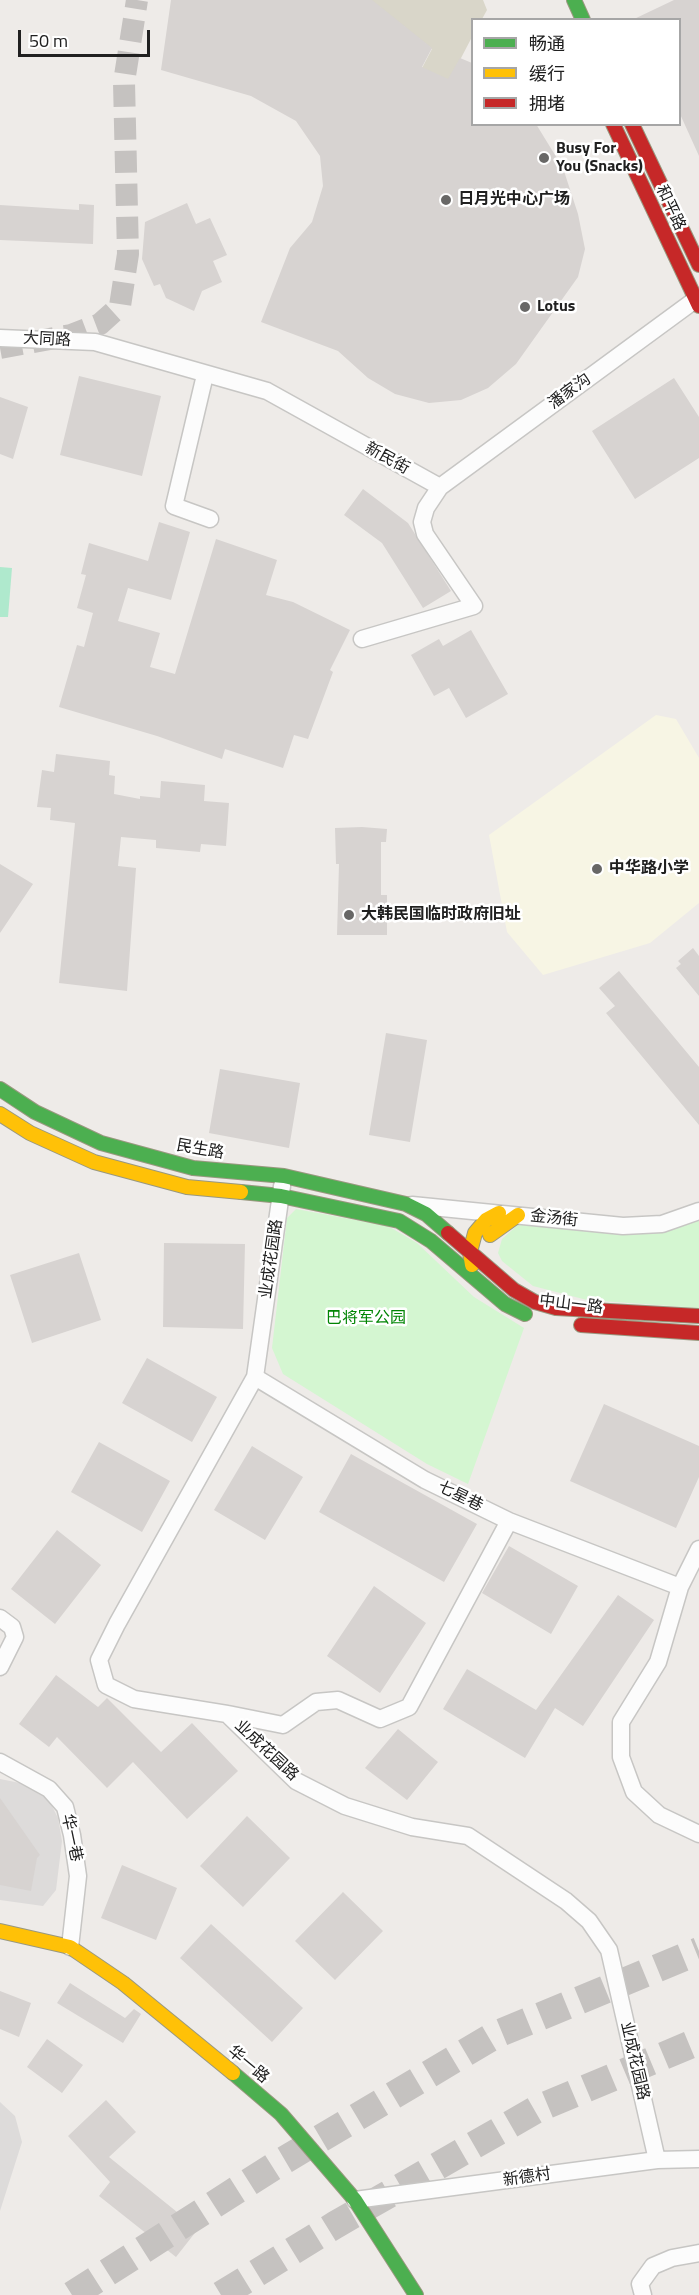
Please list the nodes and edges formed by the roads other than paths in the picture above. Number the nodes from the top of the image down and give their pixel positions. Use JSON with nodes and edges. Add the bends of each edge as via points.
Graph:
{"nodes":[{"id":1,"x":574,"y":0,"type":"edge"},
{"id":2,"x":582,"y":18,"type":"edge"},
{"id":3,"x":614,"y":126,"type":"edge"},
{"id":4,"x":633,"y":126,"type":"edge"},
{"id":5,"x":699,"y":265,"type":"edge"},
{"id":6,"x":698,"y":300,"type":"edge"},
{"id":7,"x":0,"y":338,"type":"edge"},
{"id":8,"x":95,"y":342,"type":"joint"},
{"id":9,"x":206,"y":375,"type":"junction"},
{"id":10,"x":440,"y":487,"type":"junction"},
{"id":11,"x":210,"y":519,"type":"dead end"},
{"id":12,"x":362,"y":639,"type":"dead end"},
{"id":13,"x":0,"y":1089,"type":"edge"},
{"id":14,"x":0,"y":1114,"type":"edge"},
{"id":15,"x":284,"y":1176,"type":"junction"},
{"id":16,"x":281,"y":1196,"type":"junction"},
{"id":17,"x":406,"y":1204,"type":"junction"},
{"id":18,"x":699,"y":1211,"type":"edge"},
{"id":19,"x":498,"y":1213,"type":"junction"},
{"id":20,"x":518,"y":1215,"type":"junction"},
{"id":21,"x":470,"y":1252,"type":"junction"},
{"id":22,"x":494,"y":1274,"type":"junction"},
{"id":23,"x":483,"y":1285,"type":"junction"},
{"id":24,"x":699,"y":1316,"type":"edge"},
{"id":25,"x":538,"y":1319,"type":"dead end"},
{"id":26,"x":566,"y":1324,"type":"dead end"},
{"id":27,"x":699,"y":1333,"type":"edge"},
{"id":28,"x":255,"y":1377,"type":"junction"},
{"id":29,"x":509,"y":1521,"type":"junction"},
{"id":30,"x":699,"y":1549,"type":"edge"},
{"id":31,"x":680,"y":1587,"type":"junction"},
{"id":32,"x":0,"y":1618,"type":"edge"},
{"id":33,"x":0,"y":1667,"type":"edge"},
{"id":34,"x":227,"y":1714,"type":"junction"},
{"id":35,"x":0,"y":1762,"type":"edge"},
{"id":36,"x":699,"y":1834,"type":"edge"},
{"id":37,"x":0,"y":1931,"type":"edge"},
{"id":38,"x":70,"y":1947,"type":"junction"},
{"id":39,"x":699,"y":2159,"type":"edge"},
{"id":40,"x":657,"y":2160,"type":"junction"},
{"id":41,"x":355,"y":2200,"type":"junction"},
{"id":42,"x":699,"y":2253,"type":"edge"},
{"id":43,"x":417,"y":2295,"type":"edge"},
{"id":44,"x":643,"y":2295,"type":"edge"}],
"edges":[{"from":1,"to":2,"type":"main road"},
{"from":3,"to":6,"type":"main road","name":"和平路"},
{"from":4,"to":5,"type":"main road","name":"和平路"},
{"from":6,"to":10,"type":"street","name":"潘家沟"},
{"from":7,"to":8,"type":"street","name":"大同路"},
{"from":8,"to":9,"type":"street","name":"新民街"},
{"from":9,"to":10,"type":"street","name":"新民街","via":[[267,392]]},
{"from":9,"to":11,"type":"street","via":[[174,506]]},
{"from":10,"to":12,"type":"street","via":[[426,508],[422,522],[425,534],[474,606]]},
{"from":13,"to":15,"type":"main road","name":"民生路","via":[[35,1112],[102,1143],[193,1168]]},
{"from":14,"to":16,"type":"main road","via":[[30,1133],[94,1162],[187,1187]]},
{"from":15,"to":16,"type":"street","name":"业成花园路"},
{"from":15,"to":17,"type":"main road","name":"民生路"},
{"from":16,"to":23,"type":"main road","name":"中山一路","via":[[399,1221],[431,1241]]},
{"from":16,"to":28,"type":"street","name":"业成花园路"},
{"from":17,"to":19,"type":"street","name":"金汤街"},
{"from":17,"to":21,"type":"main road","name":"中山一路","via":[[426,1214]]},
{"from":18,"to":20,"type":"street","name":"金汤街","via":[[644,1226]]},
{"from":19,"to":20,"type":"street","name":"金汤街"},
{"from":19,"to":21,"type":"main road","via":[[475,1233]]},
{"from":20,"to":22,"type":"main road","via":[[505,1221],[484,1247],[485,1259]]},
{"from":21,"to":22,"type":"main road","name":"中山一路"},
{"from":21,"to":23,"type":"main road"},
{"from":22,"to":24,"type":"main road","name":"中山一路","via":[[535,1302],[556,1308]]},
{"from":23,"to":25,"type":"main road","name":"中山一路","via":[[505,1304]]},
{"from":26,"to":27,"type":"main road","name":"中山一路"},
{"from":28,"to":29,"type":"street","name":"七星巷","via":[[425,1480]]},
{"from":28,"to":34,"type":"street","name":"业成花园路","via":[[99,1660],[106,1685],[134,1699]]},
{"from":29,"to":31,"type":"street","name":"七星巷"},
{"from":29,"to":34,"type":"street","via":[[409,1707],[380,1719],[338,1700],[316,1702],[283,1725]]},
{"from":30,"to":31,"type":"street"},
{"from":31,"to":36,"type":"street","via":[[658,1662],[621,1722],[621,1757],[634,1792],[659,1815]]},
{"from":32,"to":33,"type":"street","via":[[12,1627],[15,1637]]},
{"from":34,"to":40,"type":"street","name":"业成花园路","via":[[296,1781],[356,1810],[412,1827],[468,1836],[567,1901],[589,1921],[609,1950]]},
{"from":35,"to":38,"type":"street","name":"华一巷","via":[[49,1789],[65,1808],[78,1876]]},
{"from":37,"to":38,"type":"main road","name":"华一路"},
{"from":38,"to":41,"type":"main road","name":"华一路","via":[[123,1983],[281,2114]]},
{"from":39,"to":40,"type":"street","name":"新德村"},
{"from":40,"to":41,"type":"street","name":"新德村"},
{"from":41,"to":43,"type":"main road","name":"华一路"},
{"from":42,"to":44,"type":"street","via":[[653,2266],[640,2284]]}]}
